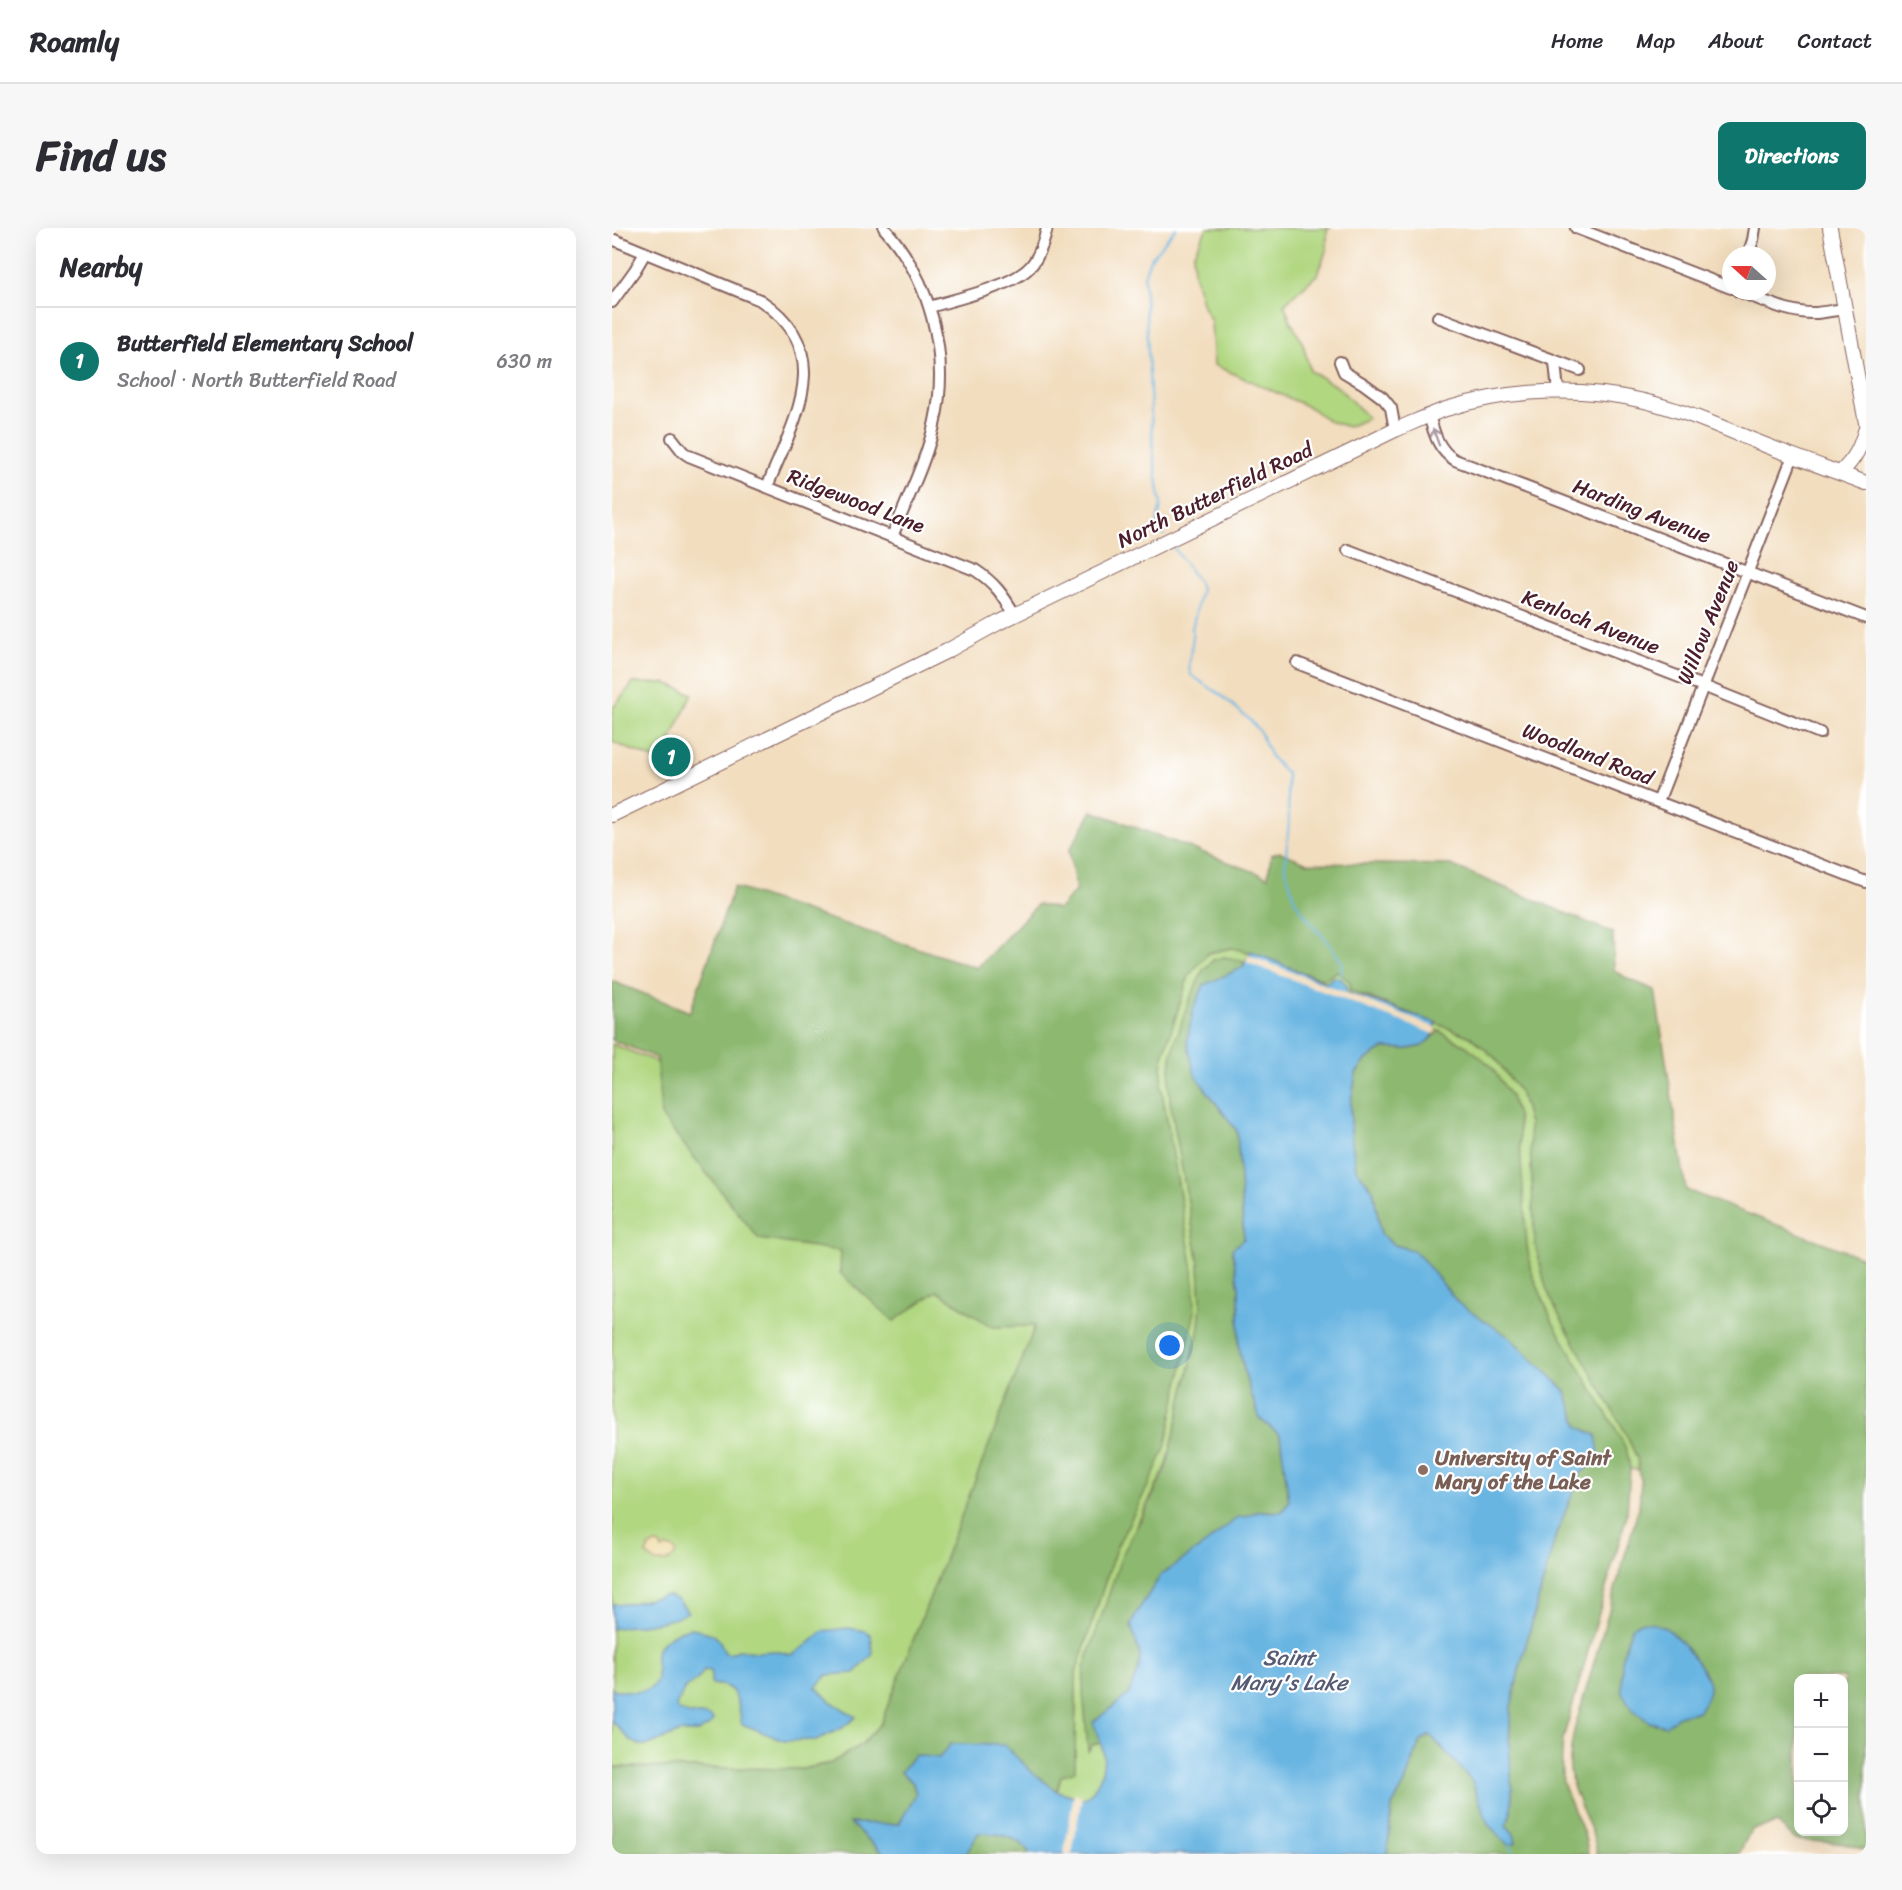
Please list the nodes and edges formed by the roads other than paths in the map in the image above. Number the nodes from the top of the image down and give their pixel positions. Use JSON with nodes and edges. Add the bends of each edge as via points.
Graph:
{"nodes":[{"id":1,"x":884,"y":228,"type":"edge"},
{"id":2,"x":1047,"y":228,"type":"edge"},
{"id":3,"x":1576,"y":228,"type":"edge"},
{"id":4,"x":1755,"y":228,"type":"edge"},
{"id":5,"x":1830,"y":228,"type":"edge"},
{"id":6,"x":1589,"y":230,"type":"edge"},
{"id":7,"x":612,"y":239,"type":"edge"},
{"id":8,"x":1751,"y":246,"type":"edge"},
{"id":9,"x":645,"y":253,"type":"junction"},
{"id":10,"x":1722,"y":284,"type":"edge"},
{"id":11,"x":1762,"y":300,"type":"edge"},
{"id":12,"x":612,"y":302,"type":"edge"},
{"id":13,"x":929,"y":307,"type":"junction"},
{"id":14,"x":1845,"y":309,"type":"junction"},
{"id":15,"x":1438,"y":317,"type":"dead end"},
{"id":16,"x":1340,"y":362,"type":"dead end"},
{"id":17,"x":1555,"y":362,"type":"junction"},
{"id":18,"x":1580,"y":370,"type":"dead end"},
{"id":19,"x":1558,"y":392,"type":"junction"},
{"id":20,"x":1429,"y":415,"type":"junction"},
{"id":21,"x":1866,"y":425,"type":"edge"},
{"id":22,"x":1395,"y":430,"type":"junction"},
{"id":23,"x":672,"y":438,"type":"dead end"},
{"id":24,"x":1793,"y":456,"type":"junction"},
{"id":25,"x":1840,"y":473,"type":"junction"},
{"id":26,"x":1866,"y":483,"type":"edge"},
{"id":27,"x":767,"y":488,"type":"junction"},
{"id":28,"x":892,"y":537,"type":"junction"},
{"id":29,"x":1348,"y":550,"type":"dead end"},
{"id":30,"x":1748,"y":573,"type":"junction"},
{"id":31,"x":1015,"y":615,"type":"junction"},
{"id":32,"x":1866,"y":618,"type":"edge"},
{"id":33,"x":1297,"y":663,"type":"dead end"},
{"id":34,"x":1703,"y":686,"type":"junction"},
{"id":35,"x":1820,"y":733,"type":"dead end"},
{"id":36,"x":1658,"y":802,"type":"junction"},
{"id":37,"x":612,"y":815,"type":"edge"},
{"id":38,"x":1866,"y":882,"type":"edge"}],
"edges":[{"from":1,"to":13,"type":"street","via":[[911,266]]},
{"from":2,"to":13,"type":"street","via":[[1038,256],[1016,278]]},
{"from":3,"to":6,"type":"street"},
{"from":4,"to":8,"type":"street"},
{"from":5,"to":14,"type":"main road"},
{"from":6,"to":10,"type":"street"},
{"from":7,"to":9,"type":"street"},
{"from":9,"to":12,"type":"street"},
{"from":9,"to":27,"type":"street","via":[[760,300],[780,314],[794,332],[802,355],[804,385]]},
{"from":11,"to":14,"type":"street","via":[[1800,312]]},
{"from":13,"to":28,"type":"street","via":[[940,365],[937,411],[927,450]]},
{"from":14,"to":21,"type":"main road"},
{"from":15,"to":17,"type":"street"},
{"from":16,"to":22,"type":"street","via":[[1344,372],[1383,398],[1391,408]]},
{"from":17,"to":18,"type":"street"},
{"from":17,"to":19,"type":"street"},
{"from":19,"to":20,"type":"main road","name":"North Butterfield Road","via":[[1487,399]]},
{"from":19,"to":24,"type":"main road","name":"North Butterfield Road","via":[[1645,401]]},
{"from":20,"to":22,"type":"main road","name":"North Butterfield Road"},
{"from":30,"to":20,"type":"street","name":"Harding Avenue","one_way":true,"via":[[1448,455],[1436,439]]},
{"from":21,"to":25,"type":"main road","via":[[1859,451]]},
{"from":22,"to":31,"type":"main road","name":"North Butterfield Road"},
{"from":23,"to":27,"type":"street","name":"Ridgewood Lane","via":[[689,456]]},
{"from":24,"to":25,"type":"main road","name":"North Butterfield Road"},
{"from":24,"to":30,"type":"street","name":"Willow Avenue"},
{"from":25,"to":26,"type":"main road","name":"North Butterfield Road"},
{"from":27,"to":28,"type":"street","name":"Ridgewood Lane"},
{"from":28,"to":31,"type":"street","name":"Ridgewood Lane","via":[[988,578]]},
{"from":29,"to":34,"type":"street","name":"Kenloch Avenue"},
{"from":30,"to":32,"type":"street","name":"Harding Avenue"},
{"from":30,"to":34,"type":"street","name":"Willow Avenue"},
{"from":31,"to":37,"type":"main road","name":"North Butterfield Road"},
{"from":33,"to":36,"type":"street","name":"Woodland Road"},
{"from":34,"to":35,"type":"street","name":"Kenloch Avenue"},
{"from":34,"to":36,"type":"street","name":"Willow Avenue"},
{"from":36,"to":38,"type":"street","name":"Woodland Road"}]}
